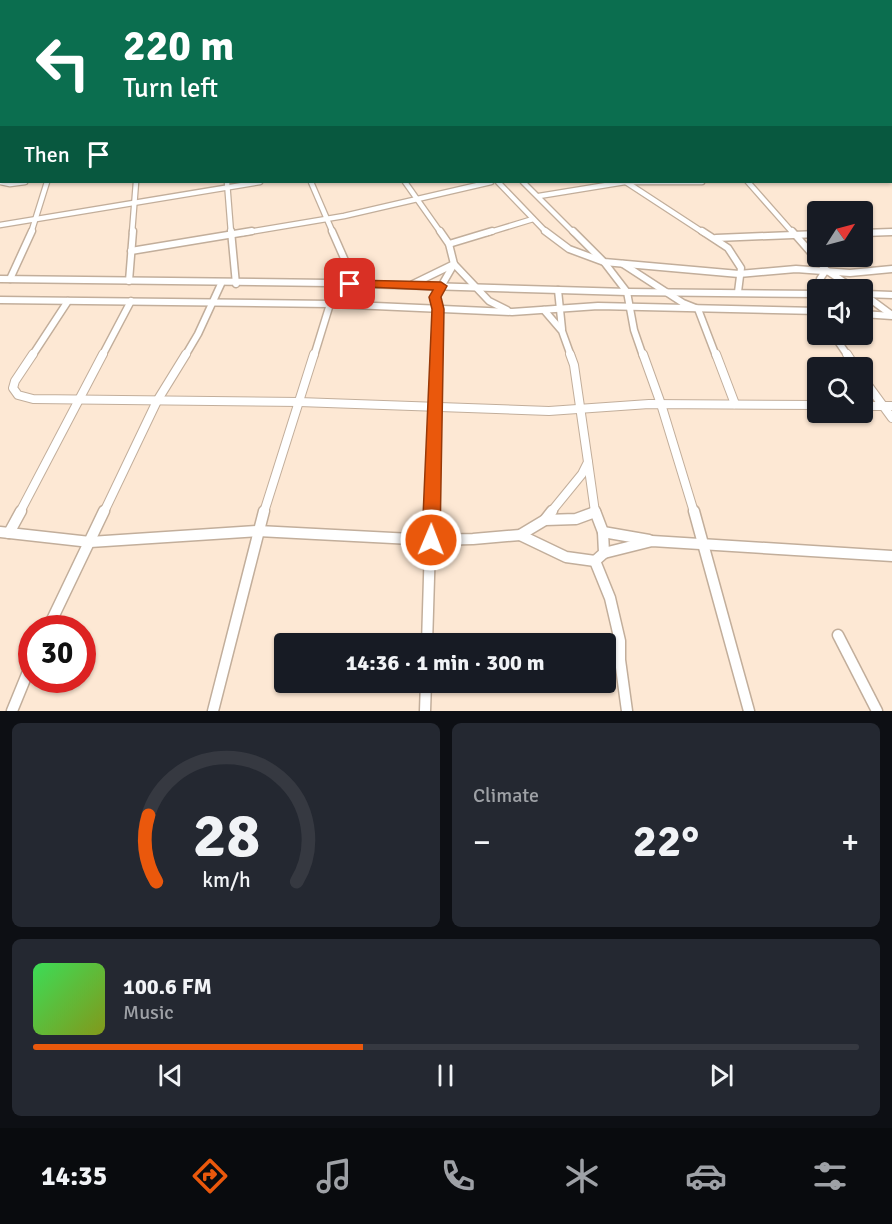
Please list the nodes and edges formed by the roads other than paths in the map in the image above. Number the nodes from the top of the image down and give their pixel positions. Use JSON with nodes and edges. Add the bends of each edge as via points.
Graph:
{"nodes":[{"id":1,"x":47,"y":183,"type":"edge"},
{"id":2,"x":136,"y":183,"type":"edge"},
{"id":3,"x":244,"y":183,"type":"edge"},
{"id":4,"x":311,"y":183,"type":"edge"},
{"id":5,"x":406,"y":183,"type":"edge"},
{"id":6,"x":486,"y":183,"type":"edge"},
{"id":7,"x":499,"y":183,"type":"edge"},
{"id":8,"x":524,"y":183,"type":"edge"},
{"id":9,"x":620,"y":183,"type":"edge"},
{"id":10,"x":628,"y":183,"type":"edge"},
{"id":11,"x":749,"y":183,"type":"edge"},
{"id":12,"x":228,"y":184,"type":"edge"},
{"id":13,"x":539,"y":196,"type":"junction"},
{"id":14,"x":417,"y":197,"type":"junction"},
{"id":15,"x":136,"y":203,"type":"junction"},
{"id":16,"x":328,"y":218,"type":"junction"},
{"id":17,"x":37,"y":219,"type":"junction"},
{"id":18,"x":533,"y":219,"type":"junction"},
{"id":19,"x":0,"y":225,"type":"edge"},
{"id":20,"x":892,"y":232,"type":"edge"},
{"id":21,"x":873,"y":233,"type":"edge"},
{"id":22,"x":233,"y":234,"type":"junction"},
{"id":23,"x":793,"y":234,"type":"junction"},
{"id":24,"x":807,"y":234,"type":"edge"},
{"id":25,"x":716,"y":238,"type":"junction"},
{"id":26,"x":449,"y":244,"type":"junction"},
{"id":27,"x":131,"y":251,"type":"junction"},
{"id":28,"x":604,"y":261,"type":"junction"},
{"id":29,"x":454,"y":264,"type":"junction"},
{"id":30,"x":622,"y":264,"type":"junction"},
{"id":31,"x":892,"y":269,"type":"edge"},
{"id":32,"x":826,"y":270,"type":"junction"},
{"id":33,"x":739,"y":274,"type":"junction"},
{"id":34,"x":0,"y":279,"type":"edge"},
{"id":35,"x":10,"y":279,"type":"junction"},
{"id":36,"x":820,"y":279,"type":"edge"},
{"id":37,"x":840,"y":279,"type":"edge"},
{"id":38,"x":129,"y":281,"type":"junction"},
{"id":39,"x":329,"y":283,"type":"junction"},
{"id":40,"x":221,"y":284,"type":"junction"},
{"id":41,"x":236,"y":284,"type":"junction"},
{"id":42,"x":350,"y":284,"type":"junction"},
{"id":43,"x":409,"y":285,"type":"junction"},
{"id":44,"x":441,"y":286,"type":"junction"},
{"id":45,"x":475,"y":287,"type":"junction"},
{"id":46,"x":558,"y":290,"type":"junction"},
{"id":47,"x":627,"y":292,"type":"junction"},
{"id":48,"x":667,"y":292,"type":"junction"},
{"id":49,"x":738,"y":292,"type":"junction"},
{"id":50,"x":807,"y":294,"type":"edge"},
{"id":51,"x":873,"y":294,"type":"edge"},
{"id":52,"x":892,"y":295,"type":"edge"},
{"id":53,"x":0,"y":300,"type":"edge"},
{"id":54,"x":68,"y":301,"type":"junction"},
{"id":55,"x":131,"y":301,"type":"junction"},
{"id":56,"x":873,"y":301,"type":"edge"},
{"id":57,"x":212,"y":302,"type":"junction"},
{"id":58,"x":330,"y":304,"type":"junction"},
{"id":59,"x":628,"y":307,"type":"junction"},
{"id":60,"x":438,"y":309,"type":"junction"},
{"id":61,"x":561,"y":309,"type":"junction"},
{"id":62,"x":698,"y":309,"type":"junction"},
{"id":63,"x":807,"y":309,"type":"edge"},
{"id":64,"x":544,"y":310,"type":"junction"},
{"id":65,"x":512,"y":312,"type":"junction"},
{"id":66,"x":873,"y":314,"type":"edge"},
{"id":67,"x":562,"y":331,"type":"junction"},
{"id":68,"x":873,"y":392,"type":"edge"},
{"id":69,"x":76,"y":401,"type":"junction"},
{"id":70,"x":157,"y":401,"type":"junction"},
{"id":71,"x":299,"y":402,"type":"junction"},
{"id":72,"x":661,"y":404,"type":"junction"},
{"id":73,"x":735,"y":404,"type":"junction"},
{"id":74,"x":807,"y":405,"type":"edge"},
{"id":75,"x":873,"y":405,"type":"edge"},
{"id":76,"x":883,"y":405,"type":"junction"},
{"id":77,"x":434,"y":406,"type":"junction"},
{"id":78,"x":892,"y":406,"type":"edge"},
{"id":79,"x":580,"y":407,"type":"junction"},
{"id":80,"x":892,"y":418,"type":"edge"},
{"id":81,"x":588,"y":462,"type":"junction"},
{"id":82,"x":595,"y":512,"type":"junction"},
{"id":83,"x":545,"y":520,"type":"junction"},
{"id":84,"x":258,"y":531,"type":"junction"},
{"id":85,"x":4,"y":532,"type":"edge"},
{"id":86,"x":603,"y":532,"type":"junction"},
{"id":87,"x":520,"y":535,"type":"junction"},
{"id":88,"x":431,"y":540,"type":"junction"},
{"id":89,"x":652,"y":541,"type":"junction"},
{"id":90,"x":90,"y":542,"type":"junction"},
{"id":91,"x":704,"y":545,"type":"junction"},
{"id":92,"x":604,"y":553,"type":"junction"},
{"id":93,"x":892,"y":556,"type":"edge"},
{"id":94,"x":595,"y":561,"type":"junction"},
{"id":95,"x":54,"y":615,"type":"edge"},
{"id":96,"x":427,"y":633,"type":"edge"},
{"id":97,"x":838,"y":635,"type":"dead end"},
{"id":98,"x":19,"y":693,"type":"edge"},
{"id":99,"x":426,"y":693,"type":"edge"},
{"id":100,"x":12,"y":711,"type":"edge"},
{"id":101,"x":213,"y":711,"type":"edge"},
{"id":102,"x":425,"y":711,"type":"edge"},
{"id":103,"x":627,"y":711,"type":"edge"},
{"id":104,"x":749,"y":711,"type":"edge"},
{"id":105,"x":877,"y":711,"type":"edge"}],
"edges":[{"from":1,"to":17,"type":"street"},
{"from":2,"to":15,"type":"street"},
{"from":3,"to":12,"type":"street"},
{"from":4,"to":16,"type":"street"},
{"from":5,"to":14,"type":"street"},
{"from":6,"to":14,"type":"street"},
{"from":7,"to":18,"type":"street"},
{"from":8,"to":13,"type":"street"},
{"from":9,"to":13,"type":"street"},
{"from":10,"to":25,"type":"street"},
{"from":11,"to":23,"type":"street"},
{"from":12,"to":15,"type":"street"},
{"from":12,"to":22,"type":"street"},
{"from":13,"to":28,"type":"street"},
{"from":14,"to":16,"type":"street"},
{"from":14,"to":26,"type":"street"},
{"from":15,"to":17,"type":"street"},
{"from":15,"to":27,"type":"street"},
{"from":16,"to":22,"type":"street"},
{"from":16,"to":42,"type":"street","via":[[347,265]]},
{"from":17,"to":19,"type":"street"},
{"from":17,"to":35,"type":"street"},
{"from":18,"to":26,"type":"street"},
{"from":18,"to":28,"type":"street","via":[[569,249]]},
{"from":20,"to":21,"type":"street"},
{"from":22,"to":27,"type":"street"},
{"from":22,"to":41,"type":"street"},
{"from":23,"to":24,"type":"street"},
{"from":23,"to":25,"type":"street"},
{"from":23,"to":32,"type":"street"},
{"from":25,"to":33,"type":"street","via":[[734,256],[741,268]]},
{"from":26,"to":29,"type":"street"},
{"from":27,"to":38,"type":"street"},
{"from":28,"to":30,"type":"street"},
{"from":28,"to":47,"type":"street"},
{"from":29,"to":43,"type":"street"},
{"from":29,"to":44,"type":"street"},
{"from":29,"to":45,"type":"street"},
{"from":30,"to":33,"type":"street"},
{"from":30,"to":48,"type":"street"},
{"from":31,"to":32,"type":"street","via":[[850,273]]},
{"from":32,"to":33,"type":"street"},
{"from":32,"to":36,"type":"street"},
{"from":32,"to":37,"type":"street"},
{"from":33,"to":49,"type":"street"},
{"from":34,"to":35,"type":"street"},
{"from":35,"to":38,"type":"street"},
{"from":38,"to":40,"type":"street"},
{"from":39,"to":41,"type":"street"},
{"from":39,"to":42,"type":"street"},
{"from":39,"to":58,"type":"street"},
{"from":40,"to":41,"type":"street"},
{"from":40,"to":57,"type":"street"},
{"from":42,"to":43,"type":"street"},
{"from":43,"to":44,"type":"street"},
{"from":44,"to":45,"type":"street"},
{"from":44,"to":60,"type":"street","via":[[435,297]]},
{"from":45,"to":46,"type":"street"},
{"from":45,"to":65,"type":"street","via":[[489,301]]},
{"from":46,"to":47,"type":"street"},
{"from":46,"to":61,"type":"street"},
{"from":47,"to":48,"type":"street"},
{"from":47,"to":59,"type":"street"},
{"from":48,"to":49,"type":"street"},
{"from":48,"to":62,"type":"street"},
{"from":49,"to":50,"type":"street"},
{"from":51,"to":52,"type":"street"},
{"from":53,"to":54,"type":"street"},
{"from":54,"to":55,"type":"street"},
{"from":54,"to":69,"type":"street","via":[[13,388],[18,395],[33,399]]},
{"from":55,"to":57,"type":"street"},
{"from":55,"to":69,"type":"street"},
{"from":56,"to":66,"type":"street","via":[[892,315]]},
{"from":57,"to":58,"type":"street"},
{"from":57,"to":70,"type":"street","via":[[198,334]]},
{"from":58,"to":60,"type":"street"},
{"from":58,"to":71,"type":"street"},
{"from":59,"to":61,"type":"street"},
{"from":59,"to":62,"type":"street"},
{"from":59,"to":72,"type":"street"},
{"from":60,"to":65,"type":"street"},
{"from":60,"to":77,"type":"street"},
{"from":61,"to":64,"type":"street"},
{"from":61,"to":67,"type":"street"},
{"from":62,"to":63,"type":"street"},
{"from":62,"to":73,"type":"street"},
{"from":64,"to":65,"type":"street"},
{"from":64,"to":67,"type":"street"},
{"from":67,"to":79,"type":"street","via":[[574,365]]},
{"from":68,"to":76,"type":"street"},
{"from":69,"to":70,"type":"street"},
{"from":69,"to":85,"type":"street"},
{"from":70,"to":71,"type":"street"},
{"from":70,"to":90,"type":"street"},
{"from":71,"to":77,"type":"street"},
{"from":71,"to":84,"type":"street"},
{"from":72,"to":73,"type":"street"},
{"from":72,"to":79,"type":"street"},
{"from":72,"to":91,"type":"street"},
{"from":73,"to":74,"type":"street"},
{"from":75,"to":76,"type":"street"},
{"from":76,"to":78,"type":"street"},
{"from":76,"to":80,"type":"street"},
{"from":77,"to":79,"type":"street","via":[[549,411]]},
{"from":77,"to":88,"type":"street"},
{"from":79,"to":81,"type":"street"},
{"from":81,"to":82,"type":"street"},
{"from":81,"to":83,"type":"street"},
{"from":82,"to":83,"type":"street","via":[[576,519]]},
{"from":82,"to":86,"type":"street"},
{"from":83,"to":87,"type":"street"},
{"from":84,"to":88,"type":"street"},
{"from":84,"to":90,"type":"street"},
{"from":84,"to":101,"type":"street"},
{"from":85,"to":90,"type":"street"},
{"from":86,"to":89,"type":"street"},
{"from":86,"to":92,"type":"street"},
{"from":87,"to":88,"type":"street"},
{"from":87,"to":94,"type":"street","via":[[565,556]]},
{"from":88,"to":96,"type":"street"},
{"from":89,"to":91,"type":"street"},
{"from":89,"to":92,"type":"street"},
{"from":90,"to":95,"type":"street"},
{"from":91,"to":93,"type":"street"},
{"from":91,"to":104,"type":"street"},
{"from":92,"to":94,"type":"street"},
{"from":94,"to":103,"type":"street","via":[[610,598],[620,641]]},
{"from":97,"to":105,"type":"street"},
{"from":98,"to":100,"type":"street"},
{"from":99,"to":102,"type":"street"}]}
